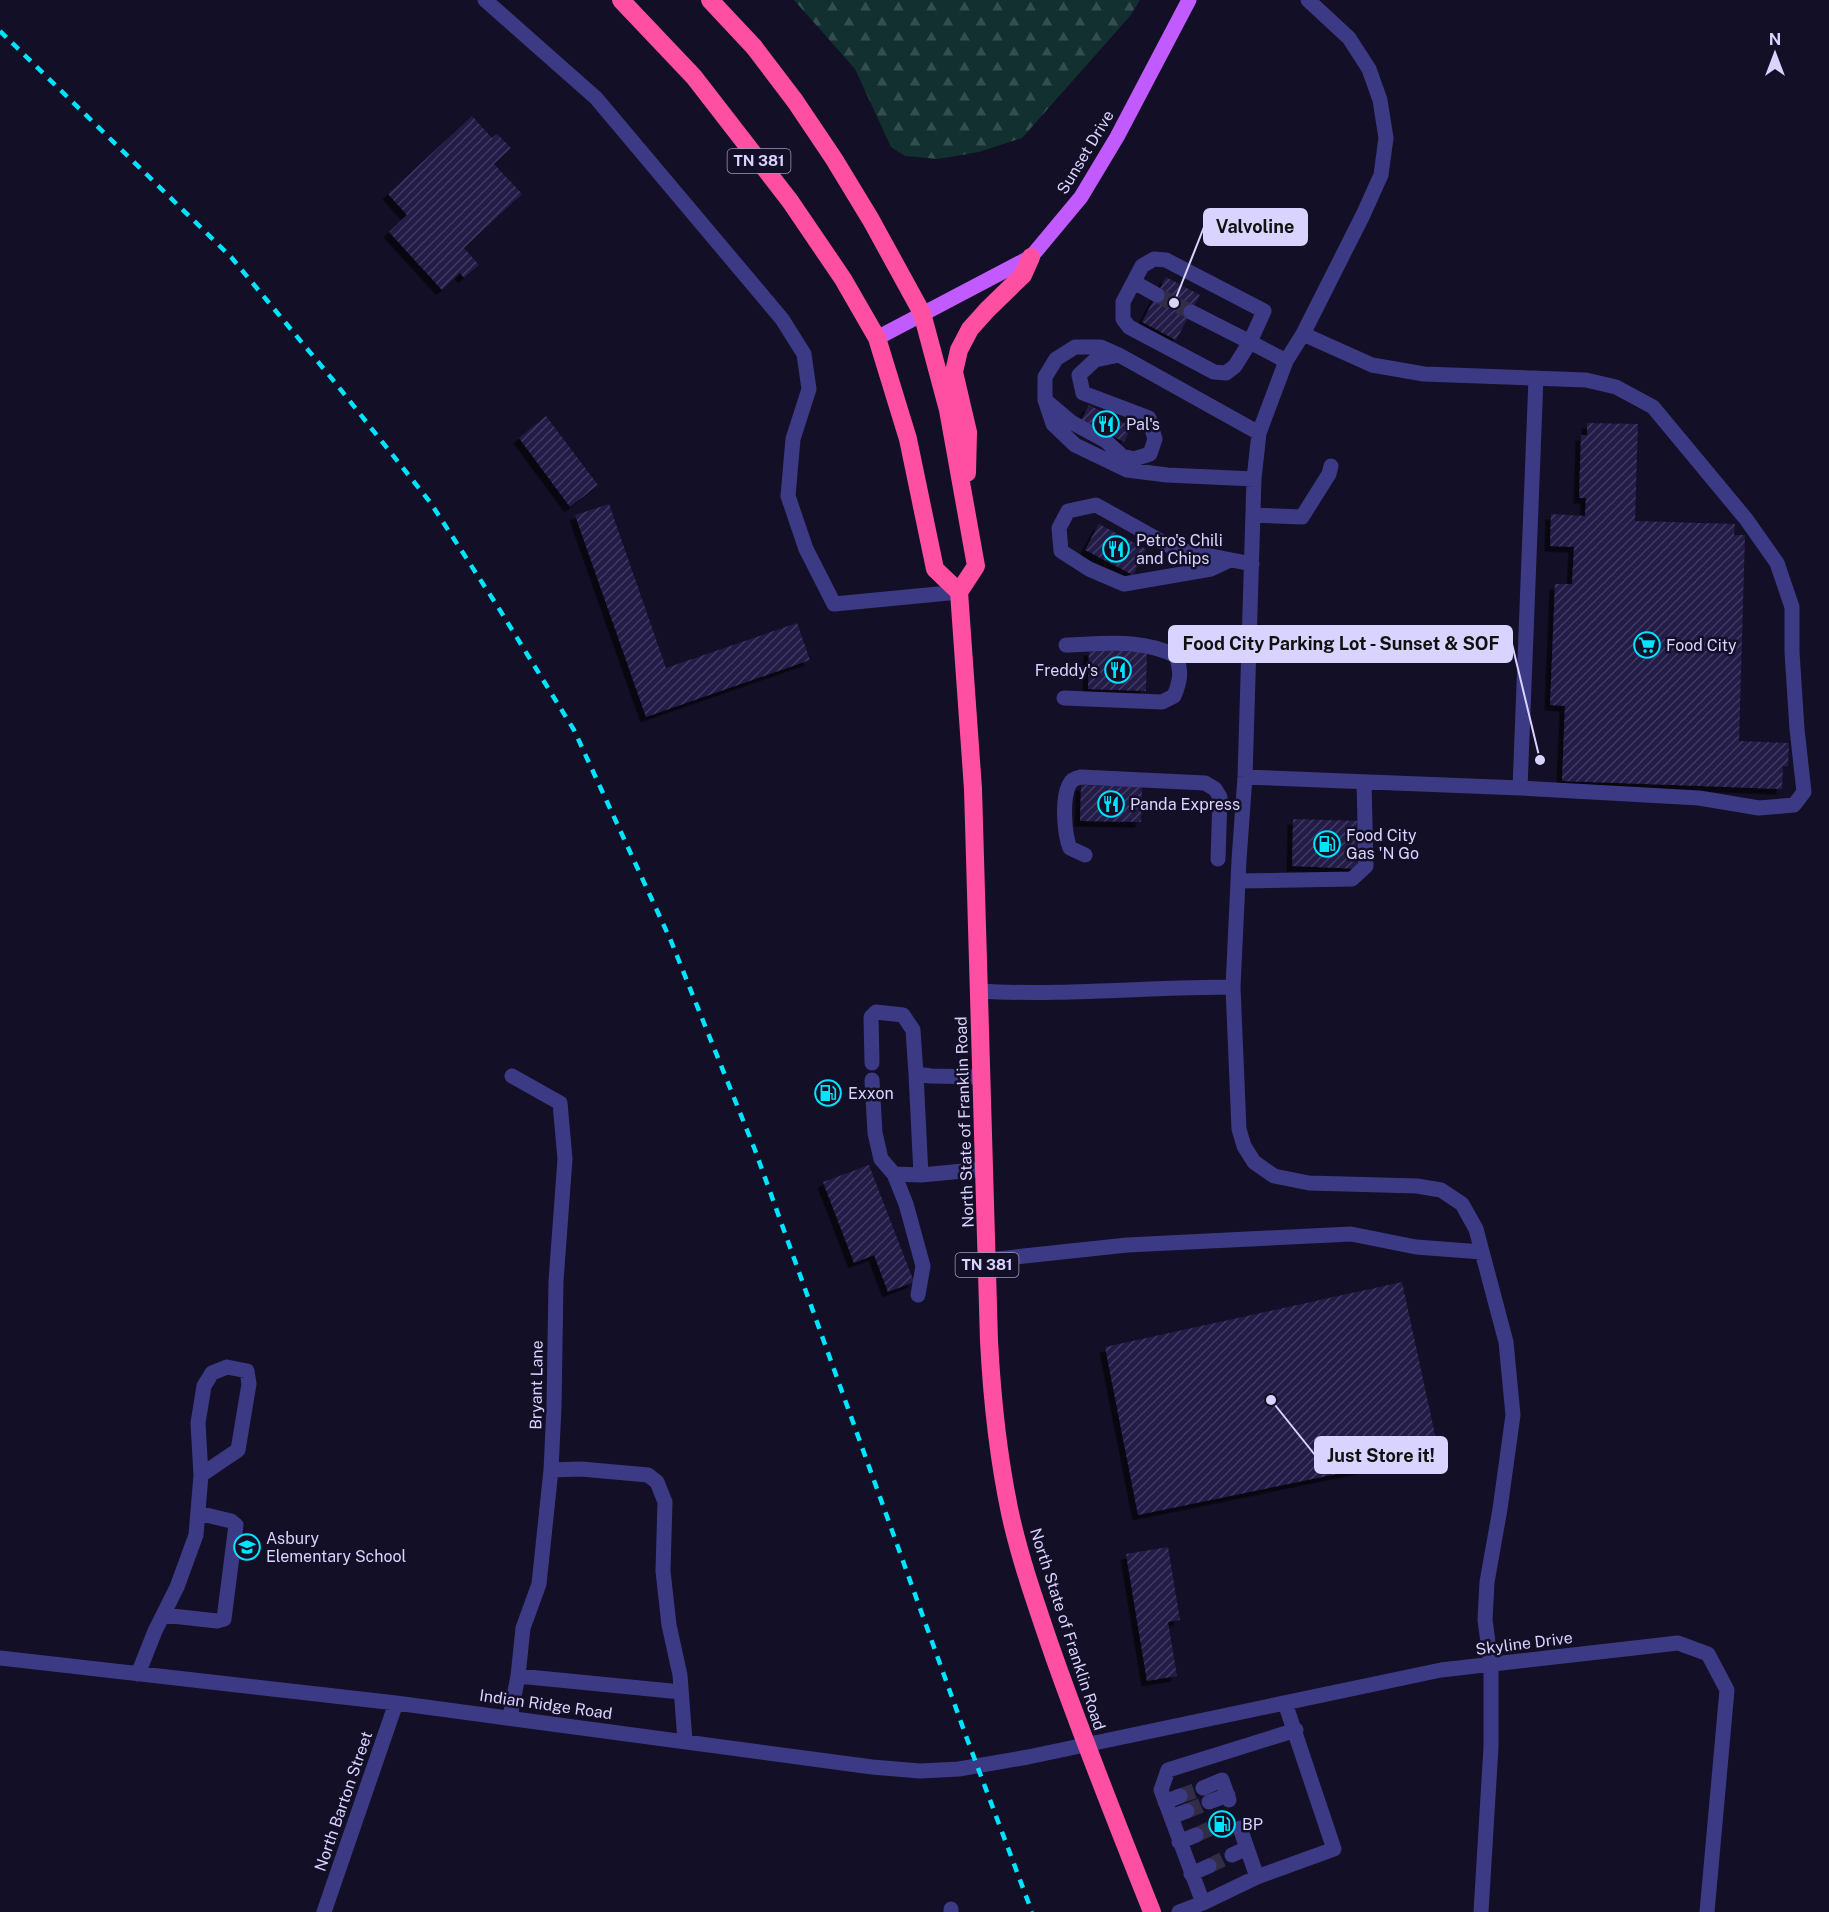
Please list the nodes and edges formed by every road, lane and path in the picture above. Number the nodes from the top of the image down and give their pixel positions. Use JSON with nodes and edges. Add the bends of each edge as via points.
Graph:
{"nodes":[{"id":1,"x":485,"y":0,"type":"edge"},
{"id":2,"x":621,"y":0,"type":"edge"},
{"id":3,"x":710,"y":0,"type":"edge"},
{"id":4,"x":1189,"y":0,"type":"edge"},
{"id":5,"x":1308,"y":0,"type":"edge"},
{"id":6,"x":1031,"y":257,"type":"junction"},
{"id":7,"x":1134,"y":282,"type":"junction"},
{"id":8,"x":1157,"y":295,"type":"tunnel mouth"},
{"id":9,"x":1191,"y":312,"type":"tunnel mouth"},
{"id":10,"x":922,"y":313,"type":"junction"},
{"id":11,"x":1303,"y":334,"type":"junction"},
{"id":12,"x":877,"y":338,"type":"junction"},
{"id":13,"x":1250,"y":342,"type":"junction"},
{"id":14,"x":1119,"y":355,"type":"junction"},
{"id":15,"x":1287,"y":362,"type":"junction"},
{"id":16,"x":1536,"y":378,"type":"junction"},
{"id":17,"x":1044,"y":400,"type":"junction"},
{"id":18,"x":1259,"y":433,"type":"junction"},
{"id":19,"x":1331,"y":466,"type":"dead end"},
{"id":20,"x":1254,"y":480,"type":"junction"},
{"id":21,"x":966,"y":508,"type":"junction"},
{"id":22,"x":1253,"y":515,"type":"junction"},
{"id":23,"x":1230,"y":560,"type":"junction"},
{"id":24,"x":1252,"y":564,"type":"junction"},
{"id":25,"x":958,"y":592,"type":"junction"},
{"id":26,"x":1066,"y":645,"type":"dead end"},
{"id":27,"x":1064,"y":698,"type":"dead end"},
{"id":28,"x":1245,"y":777,"type":"junction"},
{"id":29,"x":1364,"y":782,"type":"junction"},
{"id":30,"x":1520,"y":788,"type":"junction"},
{"id":31,"x":1085,"y":855,"type":"dead end"},
{"id":32,"x":1218,"y":859,"type":"dead end"},
{"id":33,"x":1238,"y":881,"type":"junction"},
{"id":34,"x":1233,"y":987,"type":"junction"},
{"id":35,"x":979,"y":991,"type":"junction"},
{"id":36,"x":872,"y":1063,"type":"dead end"},
{"id":37,"x":916,"y":1074,"type":"junction"},
{"id":38,"x":512,"y":1076,"type":"dead end"},
{"id":39,"x":982,"y":1077,"type":"junction"},
{"id":40,"x":872,"y":1080,"type":"dead end"},
{"id":41,"x":985,"y":1169,"type":"junction"},
{"id":42,"x":894,"y":1174,"type":"junction"},
{"id":43,"x":921,"y":1175,"type":"junction"},
{"id":44,"x":1482,"y":1252,"type":"junction"},
{"id":45,"x":987,"y":1260,"type":"junction"},
{"id":46,"x":918,"y":1295,"type":"dead end"},
{"id":47,"x":551,"y":1470,"type":"junction"},
{"id":48,"x":201,"y":1475,"type":"junction"},
{"id":49,"x":198,"y":1513,"type":"junction"},
{"id":50,"x":163,"y":1615,"type":"junction"},
{"id":51,"x":0,"y":1658,"type":"edge"},
{"id":52,"x":1491,"y":1665,"type":"junction"},
{"id":53,"x":138,"y":1674,"type":"junction"},
{"id":54,"x":518,"y":1676,"type":"junction"},
{"id":55,"x":681,"y":1692,"type":"junction"},
{"id":56,"x":396,"y":1703,"type":"junction"},
{"id":57,"x":1286,"y":1703,"type":"junction"},
{"id":58,"x":510,"y":1717,"type":"junction"},
{"id":59,"x":1296,"y":1730,"type":"junction"},
{"id":60,"x":685,"y":1741,"type":"junction"},
{"id":61,"x":1086,"y":1744,"type":"junction"},
{"id":62,"x":1212,"y":1755,"type":"junction"},
{"id":63,"x":1206,"y":1795,"type":"tunnel mouth"},
{"id":64,"x":1180,"y":1796,"type":"tunnel mouth"},
{"id":65,"x":1165,"y":1802,"type":"junction"},
{"id":66,"x":1187,"y":1811,"type":"tunnel mouth"},
{"id":67,"x":1171,"y":1817,"type":"junction"},
{"id":68,"x":1240,"y":1828,"type":"dead end"},
{"id":69,"x":1196,"y":1835,"type":"tunnel mouth"},
{"id":70,"x":1179,"y":1842,"type":"junction"},
{"id":71,"x":1247,"y":1848,"type":"junction"},
{"id":72,"x":1232,"y":1855,"type":"tunnel mouth"},
{"id":73,"x":1209,"y":1866,"type":"tunnel mouth"},
{"id":74,"x":1191,"y":1874,"type":"junction"},
{"id":75,"x":1257,"y":1877,"type":"junction"},
{"id":76,"x":1203,"y":1903,"type":"junction"},
{"id":77,"x":324,"y":1912,"type":"edge"},
{"id":78,"x":1152,"y":1912,"type":"edge"},
{"id":79,"x":1179,"y":1912,"type":"edge"},
{"id":80,"x":1481,"y":1912,"type":"edge"},
{"id":81,"x":1707,"y":1912,"type":"edge"}],
"edges":[{"from":1,"to":25,"type":"street","via":[[596,98],[782,319],[804,354],[809,388],[793,439],[788,496],[806,549],[834,604]]},
{"from":2,"to":12,"type":"highway","number":"TN 381","via":[[694,77],[790,201]]},
{"from":3,"to":10,"type":"highway","via":[[795,101],[871,220]]},
{"from":4,"to":6,"type":"main road","name":"Sunset Drive","via":[[1081,197]]},
{"from":5,"to":11,"type":"street","via":[[1349,38],[1369,69],[1380,100],[1386,138],[1381,175]]},
{"from":6,"to":10,"type":"main road","name":"Sunset Drive"},
{"from":6,"to":21,"type":"highway","via":[[1023,275],[976,323],[958,350],[954,372],[968,432]]},
{"from":7,"to":8,"type":"street"},
{"from":7,"to":13,"type":"street","via":[[1142,266],[1154,259],[1166,260],[1264,311]]},
{"from":7,"to":13,"type":"street","via":[[1123,302],[1123,320],[1129,327],[1214,372],[1226,373],[1235,366]]},
{"from":9,"to":13,"type":"street"},
{"from":10,"to":12,"type":"main road","name":"Sunset Drive"},
{"from":10,"to":21,"type":"highway","via":[[948,410]]},
{"from":11,"to":15,"type":"street"},
{"from":11,"to":16,"type":"street","via":[[1372,365],[1424,374]]},
{"from":12,"to":25,"type":"highway","number":"TN 381","via":[[908,439],[935,568]]},
{"from":13,"to":15,"type":"street"},
{"from":14,"to":17,"type":"street","via":[[1101,346],[1075,347],[1056,359],[1045,377]]},
{"from":14,"to":17,"type":"street","via":[[1095,360],[1079,375],[1083,393],[1149,418],[1155,439],[1150,454],[1134,459],[1122,456]]},
{"from":14,"to":18,"type":"street"},
{"from":15,"to":18,"type":"street"},
{"from":16,"to":30,"type":"street"},
{"from":16,"to":30,"type":"street","via":[[1586,380],[1616,387],[1653,407],[1746,519],[1777,563],[1792,607],[1793,674],[1804,792],[1794,805],[1759,808],[1699,798]]},
{"from":17,"to":20,"type":"street","via":[[1053,424],[1075,445],[1127,470]]},
{"from":18,"to":20,"type":"street"},
{"from":19,"to":22,"type":"street","via":[[1302,517]]},
{"from":20,"to":22,"type":"street"},
{"from":21,"to":25,"type":"highway","via":[[976,566]]},
{"from":22,"to":24,"type":"street"},
{"from":23,"to":23,"type":"street","via":[[1175,549],[1096,505],[1068,511],[1059,528],[1061,551],[1124,584],[1211,569]]},
{"from":23,"to":24,"type":"street"},
{"from":24,"to":28,"type":"street"},
{"from":25,"to":35,"type":"highway","name":"North State of Franklin Road","number":"TN 381","via":[[973,789]]},
{"from":26,"to":27,"type":"street","via":[[1146,645],[1176,656],[1180,666],[1174,696],[1162,702]]},
{"from":28,"to":29,"type":"street"},
{"from":28,"to":33,"type":"street"},
{"from":29,"to":30,"type":"street"},
{"from":29,"to":33,"type":"street","via":[[1366,866],[1352,879]]},
{"from":31,"to":32,"type":"street","via":[[1070,848],[1065,837],[1068,786],[1081,777],[1205,783],[1220,797]]},
{"from":33,"to":34,"type":"street"},
{"from":34,"to":35,"type":"street"},
{"from":34,"to":44,"type":"street","via":[[1239,1129],[1254,1162],[1274,1176],[1309,1183],[1441,1190],[1462,1204],[1476,1229]]},
{"from":35,"to":39,"type":"highway","name":"North State of Franklin Road","number":"TN 381"},
{"from":36,"to":37,"type":"street","via":[[871,1017],[876,1012],[898,1014],[913,1030]]},
{"from":37,"to":39,"type":"street"},
{"from":37,"to":43,"type":"street"},
{"from":38,"to":47,"type":"street","name":"Bryant Lane","via":[[560,1103],[565,1159],[556,1281]]},
{"from":39,"to":41,"type":"highway","name":"North State of Franklin Road","number":"TN 381"},
{"from":40,"to":42,"type":"street","via":[[881,1159]]},
{"from":41,"to":43,"type":"street"},
{"from":41,"to":45,"type":"highway","name":"North State of Franklin Road","number":"TN 381"},
{"from":42,"to":43,"type":"street"},
{"from":42,"to":46,"type":"street","via":[[923,1266]]},
{"from":44,"to":45,"type":"street","via":[[1416,1247],[1351,1234],[1127,1245]]},
{"from":44,"to":52,"type":"street","via":[[1506,1342],[1513,1415],[1487,1582],[1485,1620]]},
{"from":45,"to":61,"type":"highway","name":"North State of Franklin Road","number":"TN 381","via":[[993,1401],[1010,1515],[1031,1591]]},
{"from":47,"to":54,"type":"street","name":"Bryant Lane","via":[[539,1584],[523,1628]]},
{"from":47,"to":55,"type":"street","via":[[648,1475],[657,1482],[665,1502],[663,1570]]},
{"from":48,"to":48,"type":"street","via":[[198,1423],[204,1386],[212,1373],[227,1367],[247,1371],[249,1384],[238,1450]]},
{"from":48,"to":49,"type":"street"},
{"from":49,"to":50,"type":"street","via":[[196,1535]]},
{"from":49,"to":50,"type":"street","via":[[236,1525],[224,1619]]},
{"from":50,"to":53,"type":"street"},
{"from":51,"to":53,"type":"street","name":"Indian Ridge Road"},
{"from":52,"to":57,"type":"street","name":"Skyline Drive","via":[[1442,1670]]},
{"from":52,"to":80,"type":"street","via":[[1491,1748]]},
{"from":52,"to":81,"type":"street","name":"Skyline Drive","via":[[1678,1643],[1708,1654],[1727,1690]]},
{"from":53,"to":56,"type":"street","name":"Indian Ridge Road"},
{"from":54,"to":55,"type":"street"},
{"from":54,"to":58,"type":"street","name":"Bryant Lane"},
{"from":55,"to":60,"type":"street"},
{"from":56,"to":58,"type":"street","name":"Indian Ridge Road"},
{"from":56,"to":77,"type":"street","name":"North Barton Street"},
{"from":57,"to":59,"type":"street"},
{"from":57,"to":61,"type":"street","name":"Skyline Drive"},
{"from":58,"to":60,"type":"street","name":"Indian Ridge Road"},
{"from":59,"to":62,"type":"street"},
{"from":59,"to":75,"type":"street","via":[[1334,1849]]},
{"from":60,"to":61,"type":"street","name":"Indian Ridge Road","via":[[920,1771],[959,1769]]},
{"from":61,"to":78,"type":"highway","name":"North State of Franklin Road","number":"TN 381"},
{"from":62,"to":63,"type":"street","via":[[1226,1792]]},
{"from":62,"to":65,"type":"street","via":[[1168,1770],[1161,1790]]},
{"from":64,"to":65,"type":"street"},
{"from":65,"to":67,"type":"street"},
{"from":66,"to":67,"type":"street"},
{"from":67,"to":70,"type":"street"},
{"from":68,"to":71,"type":"street"},
{"from":69,"to":70,"type":"street"},
{"from":70,"to":74,"type":"street"},
{"from":71,"to":72,"type":"street"},
{"from":71,"to":75,"type":"street"},
{"from":73,"to":74,"type":"street"},
{"from":74,"to":76,"type":"street"},
{"from":75,"to":76,"type":"street"},
{"from":76,"to":79,"type":"street"}]}
